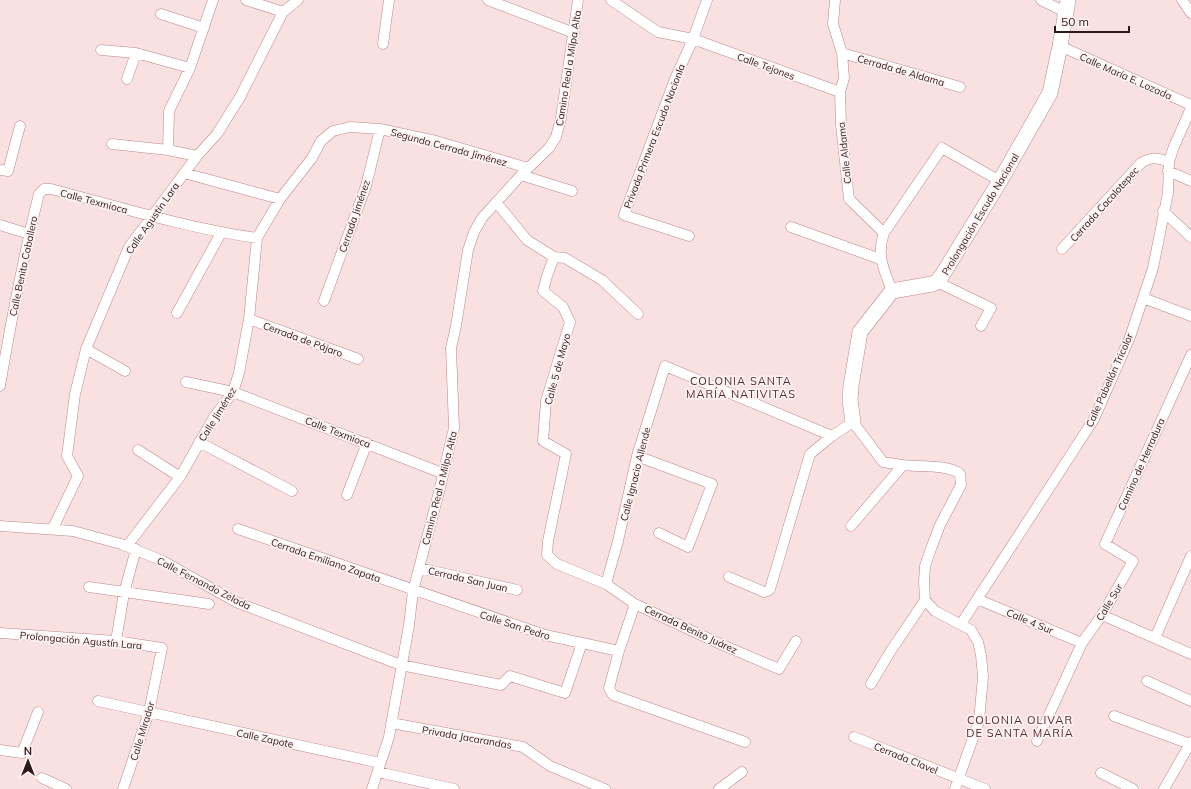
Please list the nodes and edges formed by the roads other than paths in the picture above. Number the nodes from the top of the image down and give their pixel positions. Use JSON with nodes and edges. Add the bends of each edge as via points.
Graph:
{"nodes":[{"id":1,"x":213,"y":0,"type":"edge"},
{"id":2,"x":246,"y":0,"type":"edge"},
{"id":3,"x":298,"y":0,"type":"edge"},
{"id":4,"x":388,"y":0,"type":"edge"},
{"id":5,"x":488,"y":0,"type":"edge"},
{"id":6,"x":578,"y":0,"type":"edge"},
{"id":7,"x":611,"y":0,"type":"edge"},
{"id":8,"x":707,"y":0,"type":"edge"},
{"id":9,"x":835,"y":0,"type":"edge"},
{"id":10,"x":1041,"y":0,"type":"edge"},
{"id":11,"x":1182,"y":0,"type":"edge"},
{"id":12,"x":1066,"y":6,"type":"edge"},
{"id":13,"x":283,"y":12,"type":"junction"},
{"id":14,"x":1191,"y":13,"type":"edge"},
{"id":15,"x":161,"y":14,"type":"dead end"},
{"id":16,"x":204,"y":28,"type":"junction"},
{"id":17,"x":574,"y":33,"type":"junction"},
{"id":18,"x":692,"y":39,"type":"junction"},
{"id":19,"x":383,"y":44,"type":"dead end"},
{"id":20,"x":1060,"y":46,"type":"junction"},
{"id":21,"x":101,"y":50,"type":"dead end"},
{"id":22,"x":136,"y":53,"type":"junction"},
{"id":23,"x":842,"y":53,"type":"junction"},
{"id":24,"x":190,"y":68,"type":"junction"},
{"id":25,"x":127,"y":79,"type":"dead end"},
{"id":26,"x":960,"y":87,"type":"dead end"},
{"id":27,"x":840,"y":92,"type":"junction"},
{"id":28,"x":1191,"y":107,"type":"edge"},
{"id":29,"x":20,"y":126,"type":"dead end"},
{"id":30,"x":380,"y":129,"type":"junction"},
{"id":31,"x":112,"y":144,"type":"dead end"},
{"id":32,"x":168,"y":150,"type":"junction"},
{"id":33,"x":197,"y":156,"type":"junction"},
{"id":34,"x":1169,"y":167,"type":"junction"},
{"id":35,"x":0,"y":170,"type":"edge"},
{"id":36,"x":524,"y":171,"type":"junction"},
{"id":37,"x":184,"y":173,"type":"junction"},
{"id":38,"x":1000,"y":181,"type":"junction"},
{"id":39,"x":1191,"y":181,"type":"edge"},
{"id":40,"x":572,"y":191,"type":"dead end"},
{"id":41,"x":39,"y":194,"type":"joint"},
{"id":42,"x":280,"y":200,"type":"junction"},
{"id":43,"x":496,"y":202,"type":"junction"},
{"id":44,"x":1164,"y":211,"type":"junction"},
{"id":45,"x":151,"y":216,"type":"junction"},
{"id":46,"x":0,"y":226,"type":"edge"},
{"id":47,"x":791,"y":227,"type":"dead end"},
{"id":48,"x":221,"y":232,"type":"junction"},
{"id":49,"x":884,"y":233,"type":"junction"},
{"id":50,"x":29,"y":234,"type":"junction"},
{"id":51,"x":689,"y":236,"type":"dead end"},
{"id":52,"x":1191,"y":237,"type":"edge"},
{"id":53,"x":257,"y":238,"type":"junction"},
{"id":54,"x":1062,"y":249,"type":"dead end"},
{"id":55,"x":554,"y":257,"type":"junction"},
{"id":56,"x":880,"y":259,"type":"junction"},
{"id":57,"x":937,"y":282,"type":"junction"},
{"id":58,"x":892,"y":291,"type":"junction"},
{"id":59,"x":1143,"y":298,"type":"junction"},
{"id":60,"x":324,"y":301,"type":"dead end"},
{"id":61,"x":177,"y":313,"type":"dead end"},
{"id":62,"x":638,"y":314,"type":"dead end"},
{"id":63,"x":1191,"y":316,"type":"edge"},
{"id":64,"x":249,"y":319,"type":"junction"},
{"id":65,"x":981,"y":326,"type":"dead end"},
{"id":66,"x":86,"y":349,"type":"junction"},
{"id":67,"x":1191,"y":355,"type":"edge"},
{"id":68,"x":358,"y":359,"type":"dead end"},
{"id":69,"x":125,"y":371,"type":"dead end"},
{"id":70,"x":186,"y":382,"type":"dead end"},
{"id":71,"x":0,"y":386,"type":"edge"},
{"id":72,"x":234,"y":392,"type":"junction"},
{"id":73,"x":853,"y":422,"type":"junction"},
{"id":74,"x":832,"y":436,"type":"junction"},
{"id":75,"x":199,"y":442,"type":"junction"},
{"id":76,"x":367,"y":443,"type":"junction"},
{"id":77,"x":138,"y":450,"type":"dead end"},
{"id":78,"x":638,"y":456,"type":"junction"},
{"id":79,"x":903,"y":465,"type":"junction"},
{"id":80,"x":442,"y":473,"type":"junction"},
{"id":81,"x":180,"y":477,"type":"junction"},
{"id":82,"x":292,"y":491,"type":"dead end"},
{"id":83,"x":347,"y":495,"type":"dead end"},
{"id":84,"x":0,"y":526,"type":"edge"},
{"id":85,"x":851,"y":526,"type":"dead end"},
{"id":86,"x":53,"y":528,"type":"junction"},
{"id":87,"x":238,"y":529,"type":"dead end"},
{"id":88,"x":659,"y":533,"type":"dead end"},
{"id":89,"x":132,"y":548,"type":"junction"},
{"id":90,"x":1191,"y":556,"type":"edge"},
{"id":91,"x":1133,"y":561,"type":"joint"},
{"id":92,"x":419,"y":568,"type":"junction"},
{"id":93,"x":729,"y":577,"type":"dead end"},
{"id":94,"x":606,"y":584,"type":"junction"},
{"id":95,"x":89,"y":587,"type":"dead end"},
{"id":96,"x":517,"y":590,"type":"dead end"},
{"id":97,"x":413,"y":591,"type":"junction"},
{"id":98,"x":124,"y":593,"type":"junction"},
{"id":99,"x":977,"y":599,"type":"junction"},
{"id":100,"x":925,"y":600,"type":"junction"},
{"id":101,"x":209,"y":604,"type":"dead end"},
{"id":102,"x":635,"y":604,"type":"junction"},
{"id":103,"x":1102,"y":614,"type":"junction"},
{"id":104,"x":961,"y":624,"type":"junction"},
{"id":105,"x":0,"y":633,"type":"edge"},
{"id":106,"x":1155,"y":638,"type":"junction"},
{"id":107,"x":116,"y":641,"type":"junction"},
{"id":108,"x":796,"y":641,"type":"dead end"},
{"id":109,"x":582,"y":643,"type":"junction"},
{"id":110,"x":1082,"y":643,"type":"junction"},
{"id":111,"x":162,"y":648,"type":"joint"},
{"id":112,"x":619,"y":651,"type":"junction"},
{"id":113,"x":1191,"y":654,"type":"edge"},
{"id":114,"x":401,"y":665,"type":"junction"},
{"id":115,"x":1147,"y":681,"type":"dead end"},
{"id":116,"x":871,"y":684,"type":"dead end"},
{"id":117,"x":98,"y":701,"type":"dead end"},
{"id":118,"x":1191,"y":701,"type":"edge"},
{"id":119,"x":38,"y":712,"type":"dead end"},
{"id":120,"x":150,"y":712,"type":"junction"},
{"id":121,"x":1114,"y":716,"type":"dead end"},
{"id":122,"x":391,"y":723,"type":"junction"},
{"id":123,"x":854,"y":737,"type":"dead end"},
{"id":124,"x":1037,"y":741,"type":"dead end"},
{"id":125,"x":745,"y":742,"type":"dead end"},
{"id":126,"x":1191,"y":743,"type":"edge"},
{"id":127,"x":0,"y":750,"type":"edge"},
{"id":128,"x":379,"y":767,"type":"junction"},
{"id":129,"x":742,"y":772,"type":"dead end"},
{"id":130,"x":1101,"y":772,"type":"dead end"},
{"id":131,"x":42,"y":778,"type":"dead end"},
{"id":132,"x":958,"y":779,"type":"junction"},
{"id":133,"x":721,"y":788,"type":"edge"},
{"id":134,"x":66,"y":789,"type":"edge"},
{"id":135,"x":123,"y":789,"type":"edge"},
{"id":136,"x":372,"y":789,"type":"edge"},
{"id":137,"x":454,"y":789,"type":"edge"},
{"id":138,"x":605,"y":789,"type":"edge"},
{"id":139,"x":955,"y":789,"type":"edge"},
{"id":140,"x":985,"y":789,"type":"edge"},
{"id":141,"x":1133,"y":789,"type":"edge"},
{"id":142,"x":1164,"y":789,"type":"edge"}],
"edges":[{"from":1,"to":16,"type":"street"},
{"from":2,"to":13,"type":"street"},
{"from":3,"to":13,"type":"street","name":"Calle Agustín Lara"},
{"from":4,"to":19,"type":"street"},
{"from":5,"to":17,"type":"street"},
{"from":6,"to":17,"type":"street","name":"Camino Real a Milpa Alta"},
{"from":7,"to":18,"type":"street","name":"Calle Tejones","via":[[658,32]]},
{"from":8,"to":18,"type":"street"},
{"from":9,"to":23,"type":"street","name":"Calle Aldama","via":[[833,24]]},
{"from":10,"to":12,"type":"street"},
{"from":11,"to":14,"type":"street"},
{"from":12,"to":20,"type":"street","name":"Prolongación Escudo Nacional"},
{"from":13,"to":33,"type":"street","name":"Calle Agustín Lara","via":[[240,97],[217,134]]},
{"from":15,"to":16,"type":"street"},
{"from":16,"to":24,"type":"street"},
{"from":17,"to":36,"type":"street","name":"Camino Real a Milpa Alta","via":[[556,137],[549,148]]},
{"from":18,"to":27,"type":"street","name":"Calle Tejones"},
{"from":18,"to":51,"type":"street","name":"Privada Primera Escudo Nacionla","via":[[624,215]]},
{"from":20,"to":28,"type":"street","name":"Calle María E. Lozada"},
{"from":20,"to":38,"type":"street","name":"Prolongación Escudo Nacional","via":[[1050,93]]},
{"from":21,"to":22,"type":"street"},
{"from":22,"to":24,"type":"street"},
{"from":22,"to":25,"type":"street"},
{"from":23,"to":26,"type":"street","name":"Cerrada de Aldama"},
{"from":23,"to":27,"type":"street","name":"Calle Aldama","via":[[844,78]]},
{"from":24,"to":32,"type":"street","via":[[169,111]]},
{"from":27,"to":49,"type":"street","name":"Calle Aldama","via":[[849,199]]},
{"from":28,"to":34,"type":"street","name":"Calle Pabellón Tricolor","via":[[1173,149]]},
{"from":29,"to":35,"type":"street","via":[[8,172]]},
{"from":30,"to":36,"type":"street","name":"Segunda Cerrada Jiménez","via":[[436,141]]},
{"from":30,"to":42,"type":"street","name":"Segunda Cerrada Jiménez","via":[[350,127],[333,131],[321,141],[312,158]]},
{"from":30,"to":60,"type":"street","name":"Cerrada Jiménez","via":[[366,186]]},
{"from":31,"to":32,"type":"street"},
{"from":32,"to":33,"type":"street"},
{"from":33,"to":37,"type":"street","name":"Calle Agustín Lara"},
{"from":34,"to":39,"type":"street","name":"Cerrada Cacalotepec"},
{"from":34,"to":44,"type":"street","name":"Calle Pabellón Tricolor"},
{"from":34,"to":54,"type":"street","name":"Cerrada Cacalotepec","via":[[1159,159],[1149,158],[1141,163]]},
{"from":36,"to":40,"type":"street","name":"Segunda Cerrada Jiménez"},
{"from":36,"to":43,"type":"street","name":"Camino Real a Milpa Alta"},
{"from":37,"to":42,"type":"street"},
{"from":37,"to":45,"type":"street","name":"Calle Agustín Lara"},
{"from":38,"to":49,"type":"street","via":[[942,148]]},
{"from":38,"to":57,"type":"street","name":"Prolongación Escudo Nacional"},
{"from":41,"to":45,"type":"street","name":"Calle Texmioca","via":[[44,189],[51,189]]},
{"from":41,"to":50,"type":"street","name":"Calle Benito Caballero"},
{"from":42,"to":53,"type":"street","name":"Segunda Cerrada Jiménez"},
{"from":43,"to":55,"type":"street","via":[[527,240]]},
{"from":43,"to":80,"type":"street","name":"Camino Real a Milpa Alta","via":[[482,218],[468,250],[451,348],[454,428]]},
{"from":44,"to":52,"type":"street"},
{"from":44,"to":59,"type":"street","name":"Calle Pabellón Tricolor","via":[[1153,268]]},
{"from":45,"to":48,"type":"street","name":"Calle Texmioca"},
{"from":45,"to":66,"type":"street","name":"Calle Agustín Lara","via":[[129,247]]},
{"from":46,"to":50,"type":"street"},
{"from":47,"to":56,"type":"street"},
{"from":48,"to":53,"type":"street","name":"Calle Texmioca"},
{"from":48,"to":61,"type":"street"},
{"from":49,"to":56,"type":"street","via":[[880,244]]},
{"from":50,"to":71,"type":"street","name":"Calle Benito Caballero"},
{"from":53,"to":64,"type":"street","name":"Calle Jiménez"},
{"from":55,"to":62,"type":"street","via":[[565,258],[602,280]]},
{"from":55,"to":94,"type":"street","name":"Calle 5 de Mayo","via":[[543,291],[563,307],[570,322],[546,401],[543,441],[566,454],[547,555],[557,564]]},
{"from":56,"to":58,"type":"street"},
{"from":57,"to":58,"type":"street","name":"Prolongación Escudo Nacional"},
{"from":57,"to":65,"type":"street","via":[[991,308]]},
{"from":58,"to":73,"type":"street","via":[[860,332],[851,386]]},
{"from":59,"to":63,"type":"street"},
{"from":59,"to":99,"type":"street","name":"Calle Pabellón Tricolor","via":[[1130,337],[1094,419]]},
{"from":64,"to":68,"type":"street","name":"Cerrada de Pájaro"},
{"from":64,"to":72,"type":"street","name":"Calle Jiménez"},
{"from":66,"to":69,"type":"street"},
{"from":66,"to":86,"type":"street","name":"Calle Agustín Lara","via":[[75,394],[67,456],[78,476]]},
{"from":67,"to":91,"type":"street","name":"Camino de Herradura","via":[[1105,544]]},
{"from":70,"to":72,"type":"street","name":"Calle Texmioca"},
{"from":72,"to":75,"type":"street","name":"Calle Jiménez","via":[[214,416]]},
{"from":72,"to":76,"type":"street","name":"Calle Texmioca"},
{"from":73,"to":74,"type":"street"},
{"from":73,"to":79,"type":"street","via":[[883,462]]},
{"from":74,"to":78,"type":"street","name":"Calle Ignacio Allende","via":[[665,366]]},
{"from":74,"to":93,"type":"street","via":[[810,454],[770,589],[764,592]]},
{"from":75,"to":81,"type":"street","name":"Calle Jiménez"},
{"from":75,"to":82,"type":"street"},
{"from":76,"to":80,"type":"street","name":"Calle Texmioca"},
{"from":76,"to":83,"type":"street"},
{"from":77,"to":81,"type":"street"},
{"from":78,"to":88,"type":"street","via":[[712,484],[688,547]]},
{"from":78,"to":94,"type":"street","name":"Calle Ignacio Allende"},
{"from":79,"to":85,"type":"street"},
{"from":79,"to":100,"type":"street","via":[[956,471],[961,479],[961,485],[940,525],[925,566]]},
{"from":80,"to":92,"type":"street","name":"Camino Real a Milpa Alta"},
{"from":81,"to":89,"type":"street","name":"Calle Jiménez"},
{"from":84,"to":86,"type":"street","name":"Calle Fernando Zelada"},
{"from":86,"to":89,"type":"street","name":"Calle Fernando Zelada","via":[[73,530]]},
{"from":87,"to":97,"type":"street","name":"Cerrada Emiliano Zapata"},
{"from":89,"to":98,"type":"street","name":"Calle Jiménez"},
{"from":89,"to":114,"type":"street","name":"Calle Fernando Zelada","via":[[163,561],[236,602]]},
{"from":90,"to":106,"type":"street"},
{"from":91,"to":103,"type":"street","name":"Calle Sur"},
{"from":92,"to":96,"type":"street","name":"Cerrada San Juan"},
{"from":92,"to":97,"type":"street","name":"Camino Real a Milpa Alta"},
{"from":94,"to":102,"type":"street","name":"Cerrada Benito Juárez"},
{"from":95,"to":98,"type":"street"},
{"from":97,"to":109,"type":"street","name":"Calle San Pedro","via":[[545,635]]},
{"from":97,"to":114,"type":"street","name":"Camino Real a Milpa Alta"},
{"from":98,"to":101,"type":"street"},
{"from":98,"to":107,"type":"street","name":"Calle Jiménez"},
{"from":99,"to":104,"type":"street","name":"Calle Pabellón Tricolor"},
{"from":99,"to":110,"type":"street","name":"Calle 4 Sur"},
{"from":100,"to":104,"type":"street","via":[[935,611]]},
{"from":100,"to":116,"type":"street"},
{"from":102,"to":108,"type":"street","name":"Cerrada Benito Juárez","via":[[779,669]]},
{"from":102,"to":112,"type":"street"},
{"from":103,"to":106,"type":"street"},
{"from":103,"to":110,"type":"street","name":"Calle Sur"},
{"from":104,"to":132,"type":"street","via":[[971,630],[978,642],[983,677],[979,721]]},
{"from":105,"to":107,"type":"street","name":"Prolongación Agustín Lara"},
{"from":106,"to":113,"type":"street"},
{"from":107,"to":111,"type":"street","name":"Prolongación Agustín Lara"},
{"from":109,"to":112,"type":"street","name":"Calle San Pedro"},
{"from":109,"to":114,"type":"street","name":"Calle Fernando Zelada","via":[[565,693],[510,676],[501,685]]},
{"from":110,"to":124,"type":"street","name":"Calle Sur"},
{"from":111,"to":120,"type":"street","name":"Calle Mirador"},
{"from":112,"to":125,"type":"street","via":[[609,688],[613,695]]},
{"from":114,"to":122,"type":"street","name":"Camino Real a Milpa Alta"},
{"from":115,"to":118,"type":"street"},
{"from":117,"to":120,"type":"street","name":"Calle Zapote"},
{"from":119,"to":127,"type":"street","via":[[22,753]]},
{"from":120,"to":128,"type":"street","name":"Calle Zapote"},
{"from":120,"to":135,"type":"street","name":"Calle Mirador"},
{"from":121,"to":126,"type":"street"},
{"from":122,"to":128,"type":"street","name":"Camino Real a Milpa Alta"},
{"from":122,"to":138,"type":"street","name":"Privada Jacarandas","via":[[523,747],[550,766]]},
{"from":123,"to":132,"type":"street","name":"Cerrada Clavel"},
{"from":126,"to":142,"type":"street"},
{"from":128,"to":136,"type":"street","name":"Camino Real a Milpa Alta"},
{"from":128,"to":137,"type":"street","name":"Calle Zapote"},
{"from":129,"to":133,"type":"street"},
{"from":130,"to":141,"type":"street"},
{"from":131,"to":134,"type":"street"},
{"from":132,"to":139,"type":"street"},
{"from":132,"to":140,"type":"street","name":"Cerrada Clavel"}]}
